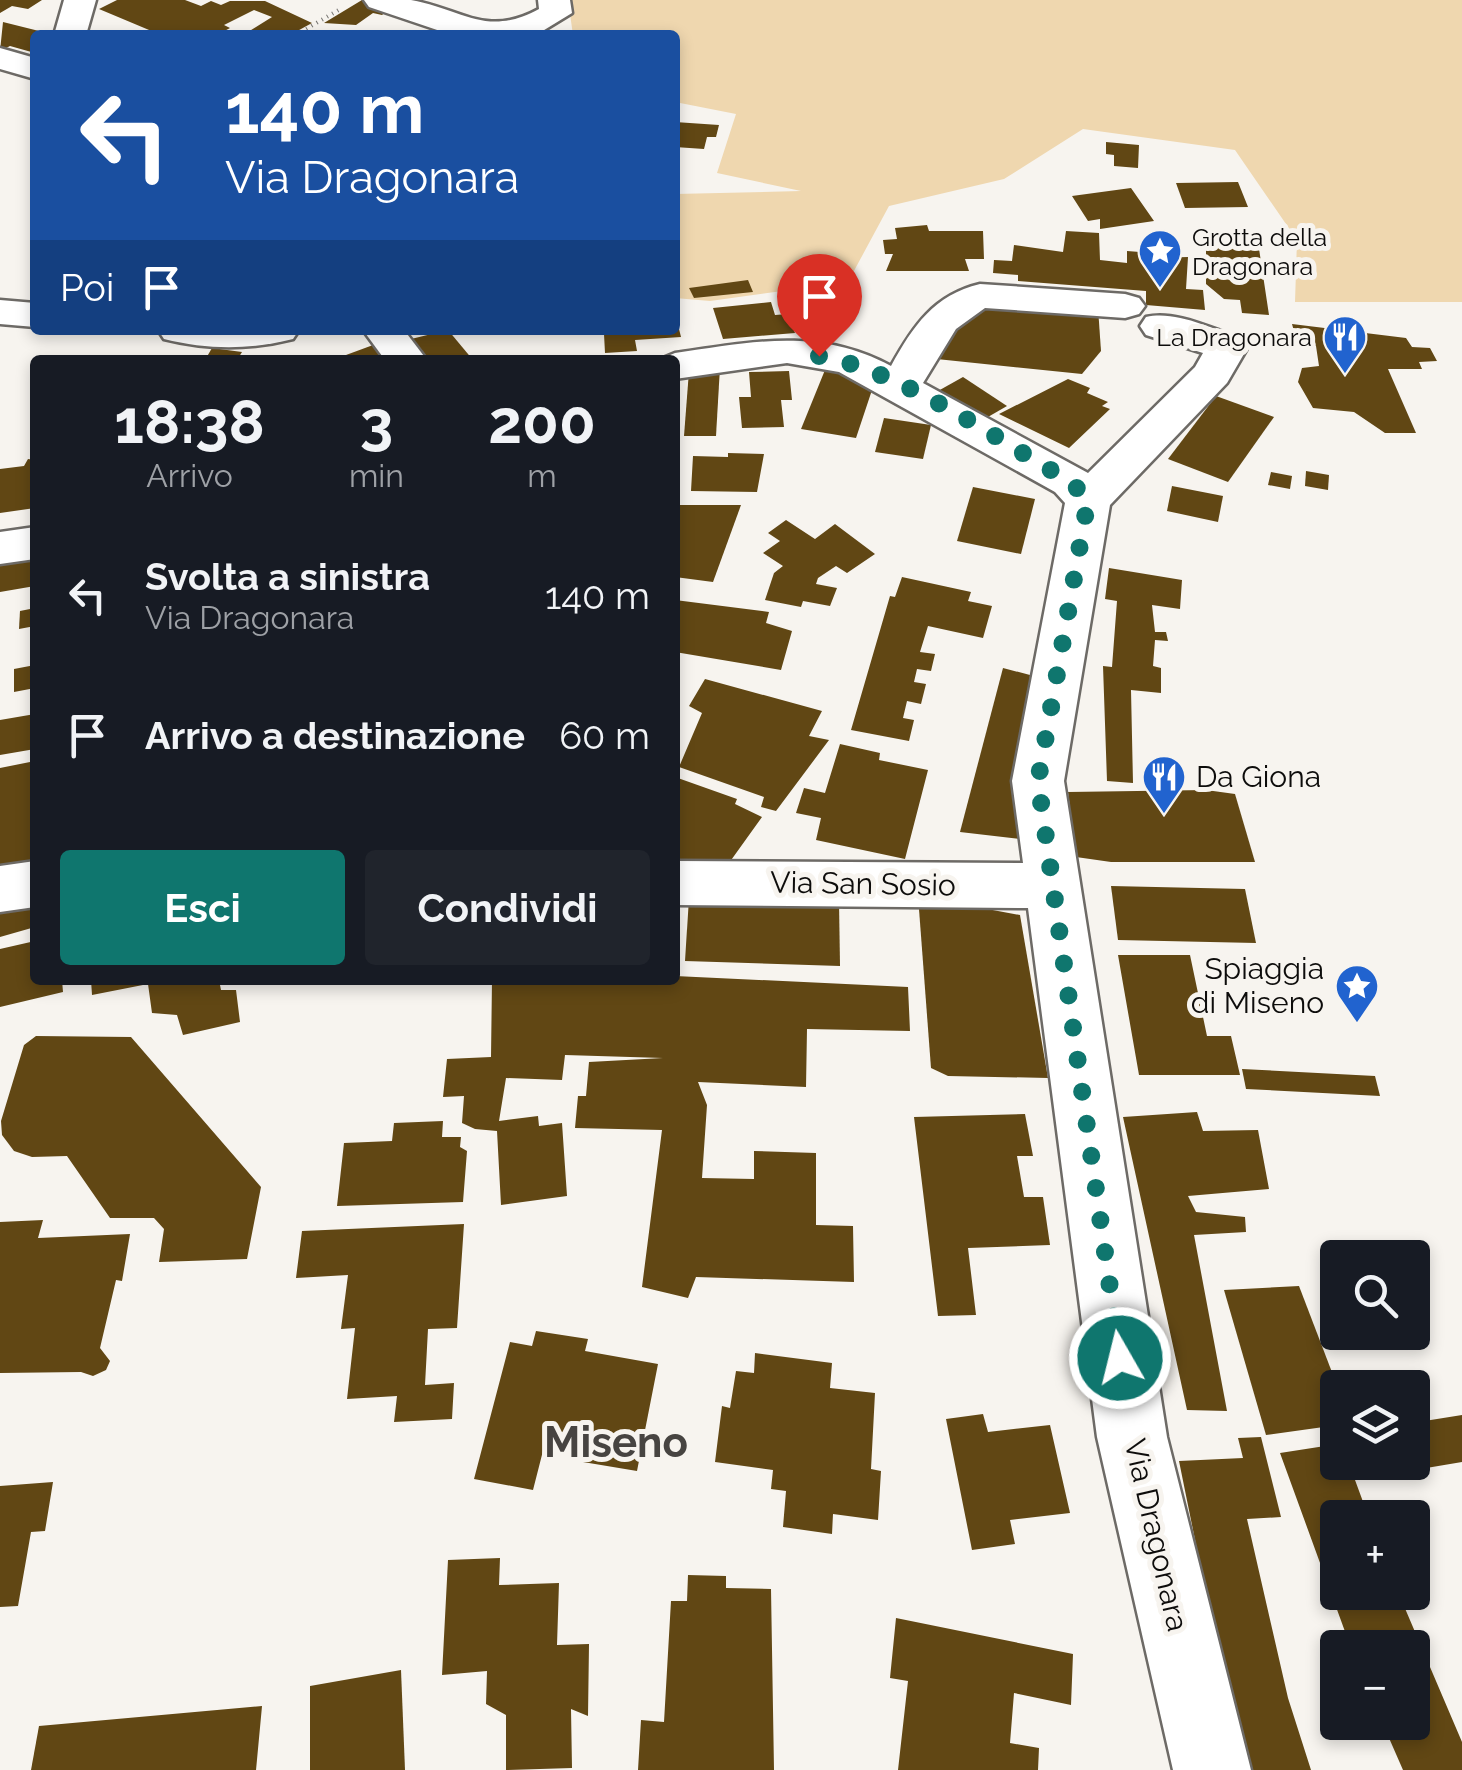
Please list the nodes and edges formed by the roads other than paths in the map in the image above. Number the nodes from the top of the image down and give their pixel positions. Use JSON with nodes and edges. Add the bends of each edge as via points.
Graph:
{"nodes":[{"id":1,"x":80,"y":0,"type":"edge"},
{"id":2,"x":380,"y":0,"type":"edge"},
{"id":3,"x":554,"y":0,"type":"edge"},
{"id":4,"x":71,"y":30,"type":"edge"},
{"id":5,"x":469,"y":30,"type":"edge"},
{"id":6,"x":514,"y":30,"type":"edge"},
{"id":7,"x":0,"y":58,"type":"edge"},
{"id":8,"x":30,"y":67,"type":"edge"},
{"id":9,"x":0,"y":312,"type":"edge"},
{"id":10,"x":30,"y":315,"type":"edge"},
{"id":11,"x":228,"y":335,"type":"edge"},
{"id":12,"x":257,"y":335,"type":"edge"},
{"id":13,"x":387,"y":335,"type":"edge"},
{"id":14,"x":402,"y":355,"type":"edge"},
{"id":15,"x":680,"y":365,"type":"edge"},
{"id":16,"x":901,"y":386,"type":"junction"},
{"id":17,"x":1088,"y":500,"type":"junction"},
{"id":18,"x":30,"y":544,"type":"edge"},
{"id":19,"x":0,"y":548,"type":"edge"},
{"id":20,"x":680,"y":882,"type":"edge"},
{"id":21,"x":30,"y":885,"type":"edge"},
{"id":22,"x":1050,"y":886,"type":"junction"},
{"id":23,"x":0,"y":889,"type":"edge"},
{"id":24,"x":1212,"y":1770,"type":"edge"}],
"edges":[{"from":1,"to":4,"type":"street"},
{"from":2,"to":5,"type":"street"},
{"from":3,"to":6,"type":"street","via":[[556,13],[538,26]]},
{"from":7,"to":8,"type":"street"},
{"from":9,"to":10,"type":"street"},
{"from":11,"to":12,"type":"street"},
{"from":13,"to":14,"type":"street"},
{"from":15,"to":16,"type":"street","via":[[787,350],[851,361]]},
{"from":16,"to":17,"type":"street","via":[[1071,482]]},
{"from":16,"to":17,"type":"street","via":[[942,315],[980,296],[1142,316],[1227,347],[1212,374]]},
{"from":17,"to":22,"type":"street","name":"Via Dragonara","via":[[1038,781]]},
{"from":18,"to":19,"type":"street"},
{"from":20,"to":22,"type":"street","name":"Via San Sosio"},
{"from":21,"to":23,"type":"street"},
{"from":22,"to":24,"type":"street","name":"Via Dragonara","via":[[1132,1437]]}]}
